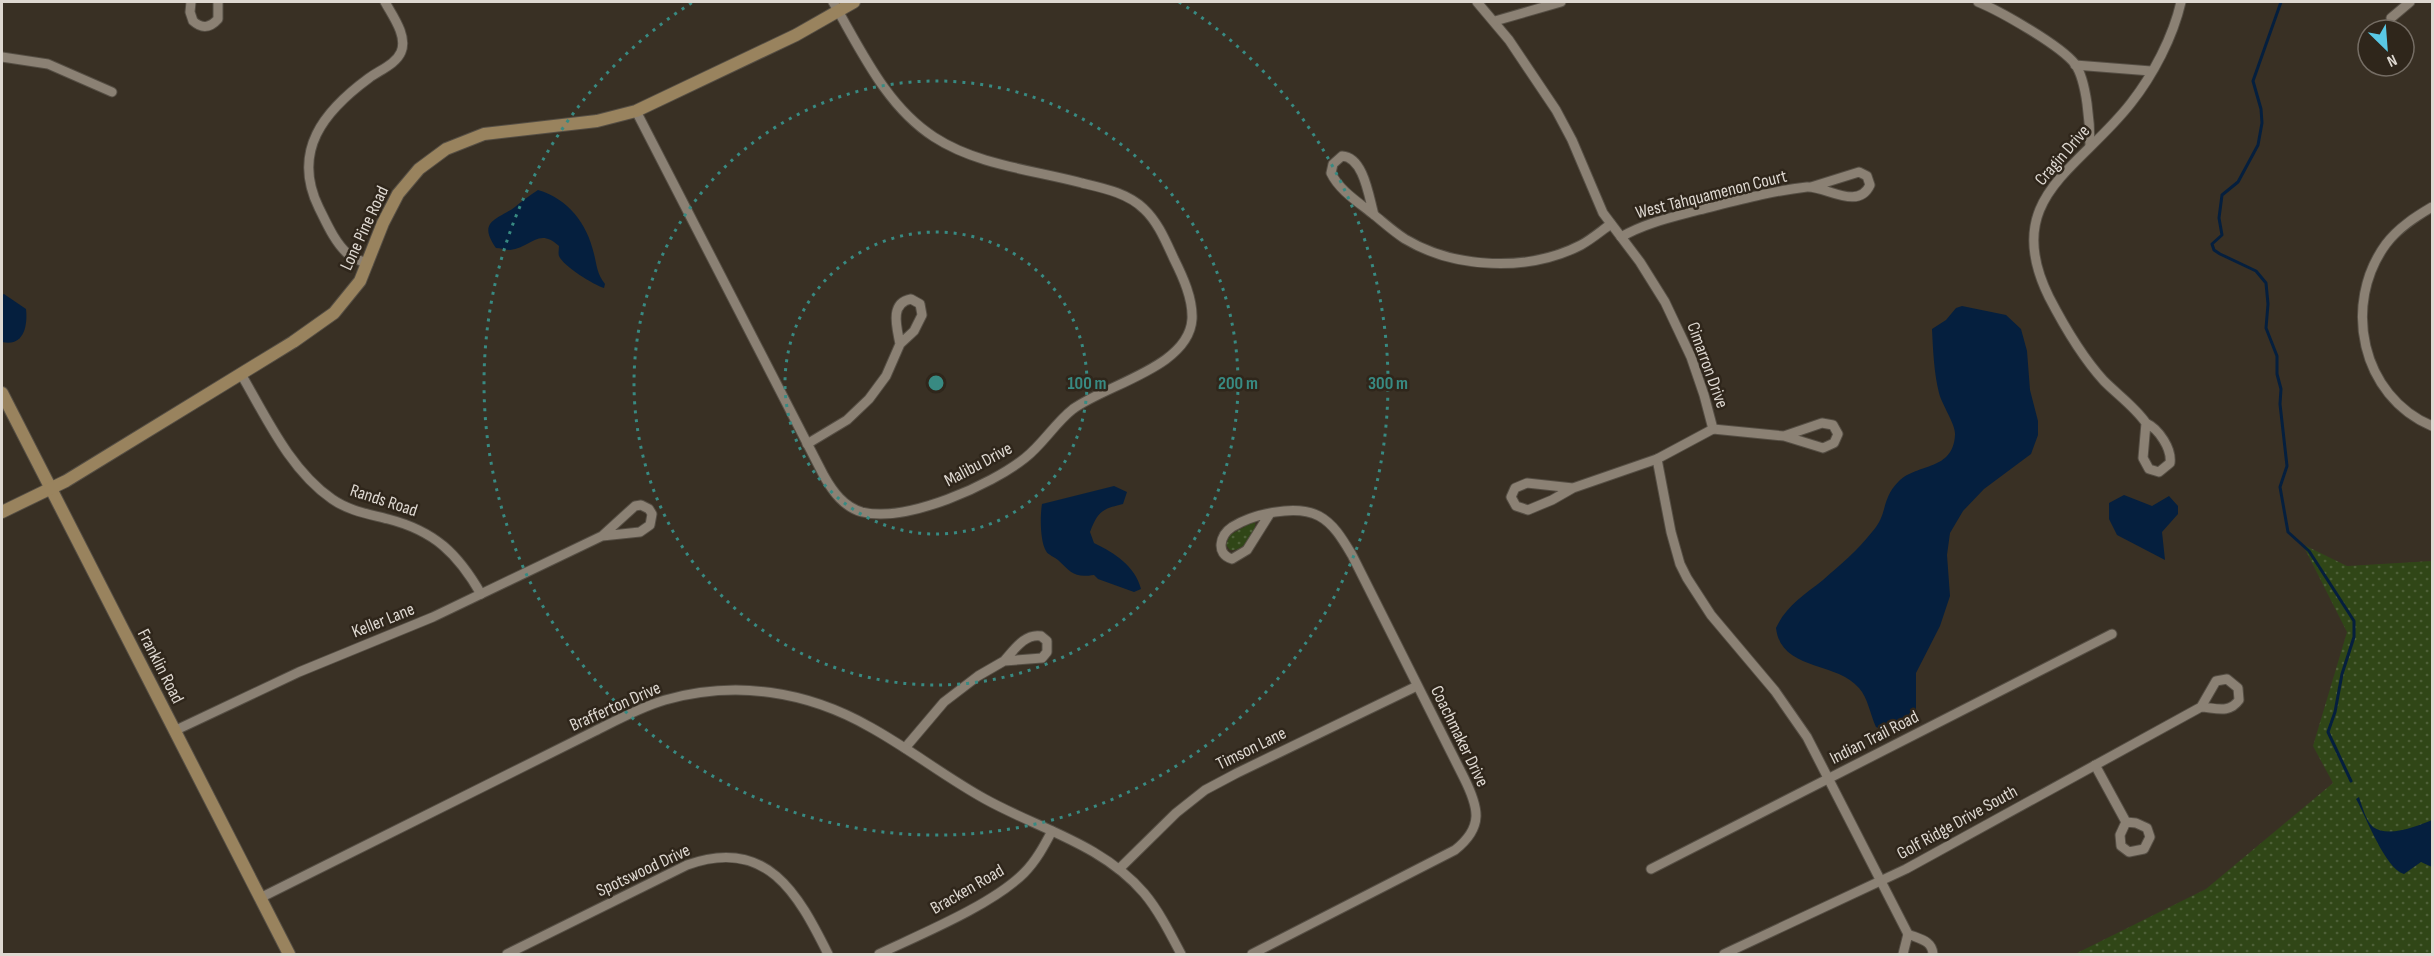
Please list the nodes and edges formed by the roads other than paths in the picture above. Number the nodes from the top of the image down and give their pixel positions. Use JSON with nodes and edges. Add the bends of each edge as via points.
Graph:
{"nodes":[{"id":1,"x":191,"y":2,"type":"edge"},
{"id":2,"x":218,"y":2,"type":"edge"},
{"id":3,"x":385,"y":2,"type":"edge"},
{"id":4,"x":854,"y":2,"type":"edge"},
{"id":5,"x":1477,"y":2,"type":"edge"},
{"id":6,"x":1561,"y":2,"type":"edge"},
{"id":7,"x":1978,"y":2,"type":"edge"},
{"id":8,"x":2181,"y":2,"type":"edge"},
{"id":9,"x":2410,"y":2,"type":"edge"},
{"id":10,"x":836,"y":6,"type":"edge"},
{"id":11,"x":2391,"y":18,"type":"dead end"},
{"id":12,"x":1494,"y":21,"type":"junction"},
{"id":13,"x":2,"y":57,"type":"edge"},
{"id":14,"x":2075,"y":65,"type":"junction"},
{"id":15,"x":2151,"y":71,"type":"junction"},
{"id":16,"x":112,"y":92,"type":"dead end"},
{"id":17,"x":636,"y":111,"type":"junction"},
{"id":18,"x":2090,"y":146,"type":"junction"},
{"id":19,"x":1811,"y":187,"type":"junction"},
{"id":20,"x":2433,"y":207,"type":"edge"},
{"id":21,"x":1374,"y":215,"type":"junction"},
{"id":22,"x":1611,"y":224,"type":"junction"},
{"id":23,"x":1621,"y":237,"type":"junction"},
{"id":24,"x":368,"y":264,"type":"junction"},
{"id":25,"x":900,"y":344,"type":"dead end"},
{"id":26,"x":241,"y":374,"type":"junction"},
{"id":27,"x":2,"y":393,"type":"edge"},
{"id":28,"x":2146,"y":423,"type":"junction"},
{"id":29,"x":2433,"y":426,"type":"edge"},
{"id":30,"x":1713,"y":429,"type":"junction"},
{"id":31,"x":1784,"y":436,"type":"junction"},
{"id":32,"x":807,"y":444,"type":"junction"},
{"id":33,"x":1656,"y":459,"type":"junction"},
{"id":34,"x":1573,"y":488,"type":"junction"},
{"id":35,"x":50,"y":490,"type":"junction"},
{"id":36,"x":2,"y":512,"type":"edge"},
{"id":37,"x":1269,"y":515,"type":"junction"},
{"id":38,"x":602,"y":536,"type":"junction"},
{"id":39,"x":482,"y":594,"type":"junction"},
{"id":40,"x":2112,"y":634,"type":"dead end"},
{"id":41,"x":1004,"y":661,"type":"junction"},
{"id":42,"x":1417,"y":686,"type":"junction"},
{"id":43,"x":2201,"y":707,"type":"dead end"},
{"id":44,"x":174,"y":731,"type":"junction"},
{"id":45,"x":905,"y":748,"type":"junction"},
{"id":46,"x":2095,"y":765,"type":"junction"},
{"id":47,"x":1829,"y":778,"type":"junction"},
{"id":48,"x":2126,"y":822,"type":"dead end"},
{"id":49,"x":1053,"y":831,"type":"junction"},
{"id":50,"x":1119,"y":869,"type":"junction"},
{"id":51,"x":1651,"y":869,"type":"dead end"},
{"id":52,"x":1880,"y":882,"type":"junction"},
{"id":53,"x":260,"y":898,"type":"junction"},
{"id":54,"x":1908,"y":934,"type":"junction"},
{"id":55,"x":288,"y":954,"type":"edge"},
{"id":56,"x":507,"y":954,"type":"edge"},
{"id":57,"x":828,"y":954,"type":"edge"},
{"id":58,"x":879,"y":954,"type":"edge"},
{"id":59,"x":1181,"y":954,"type":"edge"},
{"id":60,"x":1252,"y":954,"type":"edge"},
{"id":61,"x":1724,"y":954,"type":"edge"},
{"id":62,"x":1903,"y":954,"type":"edge"},
{"id":63,"x":1933,"y":954,"type":"edge"}],
"edges":[{"from":1,"to":2,"type":"street","via":[[193,21],[204,27],[218,19]]},
{"from":3,"to":24,"type":"street","via":[[401,32],[402,49],[398,57],[330,113],[313,142],[307,164],[311,189],[330,229],[346,252]]},
{"from":4,"to":10,"type":"street","name":"Lone Pine Road"},
{"from":5,"to":12,"type":"street","name":"Cimarron Drive"},
{"from":6,"to":12,"type":"street"},
{"from":7,"to":14,"type":"street","via":[[2019,24]]},
{"from":8,"to":15,"type":"street","name":"Cragin Drive"},
{"from":9,"to":11,"type":"street"},
{"from":10,"to":17,"type":"street","name":"Lone Pine Road","via":[[744,61]]},
{"from":10,"to":32,"type":"street","name":"Malibu Drive","via":[[885,90],[916,124],[936,138],[990,161],[1118,193],[1143,207],[1179,270],[1188,293],[1192,322],[1189,337],[1168,358],[1075,408],[1033,452],[1008,470],[940,501],[887,513],[855,509],[835,493]]},
{"from":12,"to":22,"type":"street","name":"Cimarron Drive","via":[[1564,125],[1597,202]]},
{"from":13,"to":16,"type":"street","via":[[48,64]]},
{"from":14,"to":15,"type":"street"},
{"from":14,"to":18,"type":"street","via":[[2087,107]]},
{"from":15,"to":18,"type":"street","name":"Cragin Drive","via":[[2131,103]]},
{"from":17,"to":24,"type":"street","name":"Lone Pine Road","via":[[597,121],[484,134],[446,149],[419,169],[398,194]]},
{"from":17,"to":32,"type":"street","name":"Malibu Drive"},
{"from":18,"to":28,"type":"street","name":"Cragin Drive","via":[[2046,198],[2034,225],[2034,256],[2050,298],[2085,356]]},
{"from":19,"to":19,"type":"street","name":"West Tahquamenon Court","via":[[1854,197],[1870,185],[1867,176],[1858,172]]},
{"from":19,"to":23,"type":"street","name":"West Tahquamenon Court","via":[[1688,213]]},
{"from":20,"to":29,"type":"street","via":[[2399,230],[2380,253],[2366,284],[2361,316],[2365,346],[2378,379],[2398,404]]},
{"from":21,"to":21,"type":"street","via":[[1333,178],[1331,168],[1342,156],[1352,159],[1359,168]]},
{"from":21,"to":22,"type":"street","via":[[1428,250],[1454,258],[1500,263],[1567,251]]},
{"from":22,"to":23,"type":"street","name":"Cimarron Drive"},
{"from":23,"to":30,"type":"street","name":"Cimarron Drive","via":[[1676,323],[1698,376]]},
{"from":24,"to":26,"type":"street","name":"Lone Pine Road","via":[[360,281],[334,313]]},
{"from":25,"to":32,"type":"street","via":[[886,376],[869,399],[847,420]]},
{"from":26,"to":35,"type":"street","name":"Lone Pine Road"},
{"from":26,"to":39,"type":"street","name":"Rands Road","via":[[311,482],[347,508],[410,526],[436,539],[459,561]]},
{"from":27,"to":35,"type":"street","name":"Franklin Road"},
{"from":28,"to":28,"type":"street","name":"Cragin Drive","via":[[2157,432],[2170,454],[2167,467],[2159,472],[2149,469],[2143,458]]},
{"from":30,"to":31,"type":"street"},
{"from":30,"to":33,"type":"street","name":"Cimarron Drive"},
{"from":31,"to":31,"type":"street","via":[[1823,448],[1834,443],[1838,434],[1833,425],[1821,423]]},
{"from":33,"to":34,"type":"street","name":"Cimarron Drive"},
{"from":33,"to":47,"type":"street","via":[[1671,532],[1687,578],[1715,620],[1791,714]]},
{"from":34,"to":34,"type":"street","name":"Cimarron Drive","via":[[1528,510],[1516,506],[1511,497],[1515,488],[1527,483]]},
{"from":35,"to":36,"type":"street","name":"Lone Pine Road"},
{"from":35,"to":44,"type":"street","name":"Franklin Road"},
{"from":37,"to":37,"type":"street","name":"Coachmaker Drive","via":[[1242,554],[1233,559],[1225,555],[1220,546],[1227,531]]},
{"from":37,"to":42,"type":"street","name":"Coachmaker Drive","via":[[1286,510],[1309,512],[1336,531],[1352,555]]},
{"from":38,"to":38,"type":"street","name":"Keller Lane","via":[[640,532],[652,520],[649,509],[635,506]]},
{"from":38,"to":39,"type":"street","name":"Keller Lane"},
{"from":39,"to":44,"type":"street","name":"Keller Lane","via":[[298,672]]},
{"from":40,"to":47,"type":"street","name":"Indian Trail Road"},
{"from":41,"to":41,"type":"street","via":[[1042,658],[1047,652],[1047,641],[1031,636]]},
{"from":41,"to":45,"type":"street","via":[[944,702]]},
{"from":42,"to":50,"type":"street","name":"Timson Lane","via":[[1205,790]]},
{"from":42,"to":60,"type":"street","name":"Coachmaker Drive","via":[[1474,800],[1477,817],[1471,835],[1446,856]]},
{"from":43,"to":46,"type":"street","name":"Golf Ridge Drive South"},
{"from":44,"to":53,"type":"street","name":"Franklin Road"},
{"from":45,"to":49,"type":"street","name":"Brafferton Drive","via":[[978,795]]},
{"from":45,"to":53,"type":"street","name":"Brafferton Drive","via":[[840,711],[792,695],[738,690],[682,696],[619,719]]},
{"from":46,"to":48,"type":"street"},
{"from":46,"to":52,"type":"street","name":"Golf Ridge Drive South"},
{"from":47,"to":51,"type":"street","name":"Indian Trail Road"},
{"from":47,"to":52,"type":"street"},
{"from":49,"to":50,"type":"street","name":"Brafferton Drive","via":[[1084,845]]},
{"from":49,"to":58,"type":"street","name":"Bracken Road","via":[[1035,861],[1008,887]]},
{"from":50,"to":59,"type":"street","name":"Brafferton Drive","via":[[1145,894]]},
{"from":52,"to":54,"type":"street"},
{"from":52,"to":61,"type":"street","name":"Golf Ridge Drive South"},
{"from":53,"to":55,"type":"street","name":"Franklin Road"},
{"from":54,"to":62,"type":"street"},
{"from":54,"to":63,"type":"street","via":[[1927,941]]},
{"from":56,"to":57,"type":"street","name":"Spotswood Drive","via":[[681,867],[726,857],[757,864],[781,880],[804,908]]}]}
